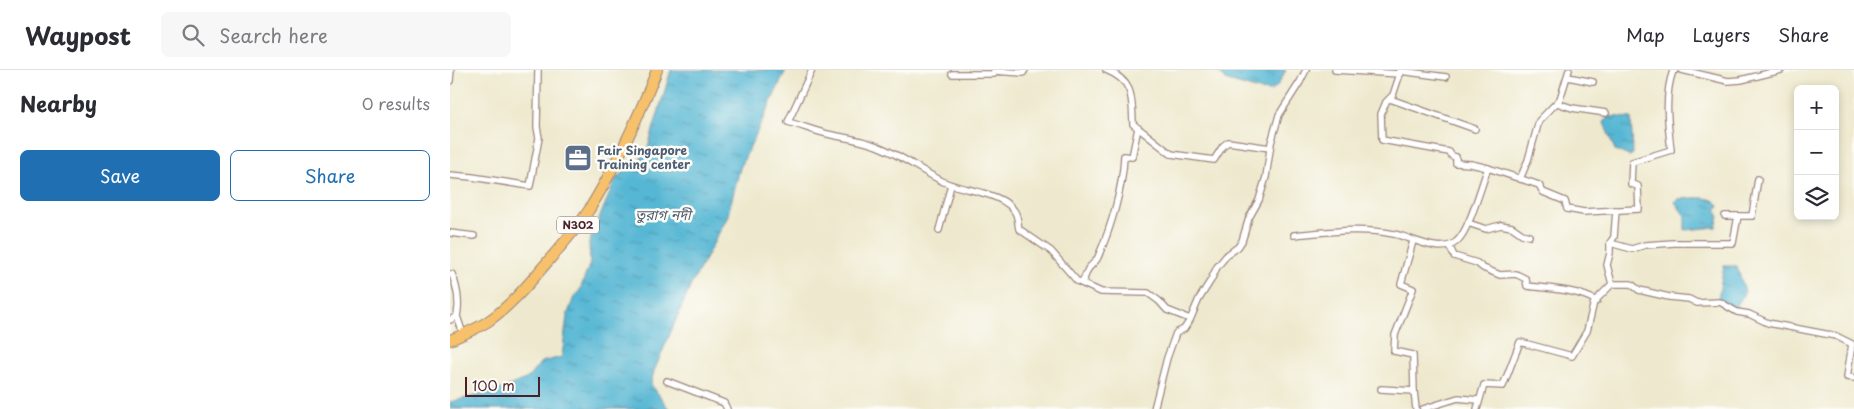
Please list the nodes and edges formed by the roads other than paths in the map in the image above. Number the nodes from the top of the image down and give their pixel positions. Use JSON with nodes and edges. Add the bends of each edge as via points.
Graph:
{"nodes":[{"id":1,"x":452,"y":70,"type":"edge"},
{"id":2,"x":538,"y":70,"type":"edge"},
{"id":3,"x":657,"y":70,"type":"edge"},
{"id":4,"x":812,"y":70,"type":"edge"},
{"id":5,"x":1025,"y":70,"type":"edge"},
{"id":6,"x":1106,"y":70,"type":"edge"},
{"id":7,"x":1306,"y":70,"type":"edge"},
{"id":8,"x":1335,"y":70,"type":"edge"},
{"id":9,"x":1676,"y":70,"type":"edge"},
{"id":10,"x":1682,"y":70,"type":"edge"},
{"id":11,"x":1781,"y":70,"type":"edge"},
{"id":12,"x":1400,"y":72,"type":"edge"},
{"id":13,"x":1568,"y":73,"type":"edge"},
{"id":14,"x":952,"y":74,"type":"dead end"},
{"id":15,"x":1446,"y":77,"type":"dead end"},
{"id":16,"x":450,"y":81,"type":"edge"},
{"id":17,"x":1593,"y":82,"type":"dead end"},
{"id":18,"x":1390,"y":99,"type":"junction"},
{"id":19,"x":1557,"y":103,"type":"junction"},
{"id":20,"x":1606,"y":113,"type":"dead end"},
{"id":21,"x":1138,"y":128,"type":"junction"},
{"id":22,"x":1475,"y":129,"type":"dead end"},
{"id":23,"x":1270,"y":148,"type":"junction"},
{"id":24,"x":1488,"y":168,"type":"junction"},
{"id":25,"x":450,"y":176,"type":"edge"},
{"id":26,"x":1758,"y":179,"type":"dead end"},
{"id":27,"x":1520,"y":180,"type":"junction"},
{"id":28,"x":951,"y":185,"type":"junction"},
{"id":29,"x":1616,"y":210,"type":"junction"},
{"id":30,"x":1725,"y":216,"type":"dead end"},
{"id":31,"x":1738,"y":216,"type":"junction"},
{"id":32,"x":1468,"y":223,"type":"junction"},
{"id":33,"x":940,"y":230,"type":"dead end"},
{"id":34,"x":450,"y":233,"type":"edge"},
{"id":35,"x":1294,"y":235,"type":"dead end"},
{"id":36,"x":474,"y":236,"type":"dead end"},
{"id":37,"x":1529,"y":236,"type":"dead end"},
{"id":38,"x":1413,"y":241,"type":"junction"},
{"id":39,"x":1610,"y":243,"type":"junction"},
{"id":40,"x":1450,"y":246,"type":"junction"},
{"id":41,"x":451,"y":272,"type":"edge"},
{"id":42,"x":1082,"y":283,"type":"junction"},
{"id":43,"x":1612,"y":284,"type":"junction"},
{"id":44,"x":1597,"y":301,"type":"junction"},
{"id":45,"x":457,"y":316,"type":"junction"},
{"id":46,"x":1190,"y":319,"type":"junction"},
{"id":47,"x":450,"y":320,"type":"edge"},
{"id":48,"x":463,"y":334,"type":"junction"},
{"id":49,"x":450,"y":340,"type":"edge"},
{"id":50,"x":1854,"y":378,"type":"edge"},
{"id":51,"x":667,"y":381,"type":"dead end"},
{"id":52,"x":1381,"y":390,"type":"dead end"},
{"id":53,"x":1414,"y":391,"type":"junction"},
{"id":54,"x":1478,"y":400,"type":"junction"},
{"id":55,"x":727,"y":409,"type":"edge"},
{"id":56,"x":1154,"y":409,"type":"edge"},
{"id":57,"x":1416,"y":409,"type":"edge"},
{"id":58,"x":1422,"y":409,"type":"edge"},
{"id":59,"x":1477,"y":409,"type":"edge"}],
"edges":[{"from":1,"to":16,"type":"street"},
{"from":2,"to":25,"type":"street","via":[[539,138],[530,186]]},
{"from":3,"to":48,"type":"highway","number":"N302","via":[[616,162],[589,210],[508,306]]},
{"from":4,"to":28,"type":"street","via":[[788,122],[878,146]]},
{"from":5,"to":14,"type":"street","via":[[1023,73]]},
{"from":6,"to":21,"type":"street","via":[[1117,74],[1132,94],[1133,124]]},
{"from":7,"to":23,"type":"street","via":[[1279,115]]},
{"from":8,"to":12,"type":"street"},
{"from":9,"to":29,"type":"street","via":[[1669,81],[1671,150],[1632,162],[1631,184],[1638,186],[1639,209]]},
{"from":10,"to":11,"type":"street","via":[[1728,81]]},
{"from":12,"to":15,"type":"street"},
{"from":12,"to":18,"type":"street","via":[[1394,96]]},
{"from":13,"to":17,"type":"street"},
{"from":13,"to":19,"type":"street","via":[[1563,94]]},
{"from":18,"to":22,"type":"street"},
{"from":18,"to":24,"type":"street","via":[[1381,114],[1382,140],[1449,152],[1456,157],[1456,163]]},
{"from":19,"to":20,"type":"street"},
{"from":19,"to":27,"type":"street","via":[[1539,121]]},
{"from":21,"to":23,"type":"street","via":[[1171,154],[1185,157],[1214,160],[1228,142]]},
{"from":21,"to":42,"type":"street","via":[[1132,157],[1124,156],[1122,184],[1112,220],[1097,260]]},
{"from":23,"to":46,"type":"street","via":[[1262,192],[1242,240],[1217,267]]},
{"from":24,"to":27,"type":"street"},
{"from":24,"to":32,"type":"street"},
{"from":26,"to":31,"type":"street","via":[[1752,216]]},
{"from":27,"to":29,"type":"street","via":[[1539,184],[1542,192],[1565,201],[1567,209],[1584,212]]},
{"from":28,"to":33,"type":"street"},
{"from":28,"to":42,"type":"street","via":[[993,196],[1007,204],[1016,213],[1019,229],[1051,251]]},
{"from":29,"to":39,"type":"street","via":[[1614,237]]},
{"from":30,"to":31,"type":"street"},
{"from":31,"to":39,"type":"street","via":[[1733,243],[1645,245],[1632,249]]},
{"from":32,"to":37,"type":"street","via":[[1486,228],[1512,227]]},
{"from":32,"to":40,"type":"street","via":[[1458,241]]},
{"from":34,"to":36,"type":"street"},
{"from":35,"to":38,"type":"street","via":[[1365,229],[1396,234]]},
{"from":38,"to":40,"type":"street"},
{"from":38,"to":53,"type":"street","via":[[1401,284],[1413,289],[1395,335],[1394,351],[1413,355]]},
{"from":39,"to":43,"type":"street","via":[[1607,265]]},
{"from":40,"to":44,"type":"street","via":[[1454,256],[1500,275],[1516,274],[1526,279],[1527,286],[1565,290]]},
{"from":41,"to":45,"type":"street","via":[[458,296]]},
{"from":42,"to":46,"type":"street","via":[[1101,292],[1148,293],[1167,310]]},
{"from":43,"to":44,"type":"street"},
{"from":43,"to":50,"type":"street","via":[[1631,284],[1639,290],[1697,303],[1720,302],[1768,323],[1836,336],[1852,344],[1847,377]]},
{"from":44,"to":54,"type":"street","via":[[1594,302],[1587,331],[1572,356],[1520,342],[1503,386],[1484,385]]},
{"from":45,"to":47,"type":"street"},
{"from":45,"to":48,"type":"street"},
{"from":46,"to":56,"type":"street","via":[[1176,334]]},
{"from":48,"to":49,"type":"highway","number":"N302"},
{"from":51,"to":55,"type":"street","via":[[724,403]]},
{"from":52,"to":53,"type":"street"},
{"from":53,"to":57,"type":"street"},
{"from":54,"to":58,"type":"street","via":[[1458,398]]},
{"from":54,"to":59,"type":"street"}]}
